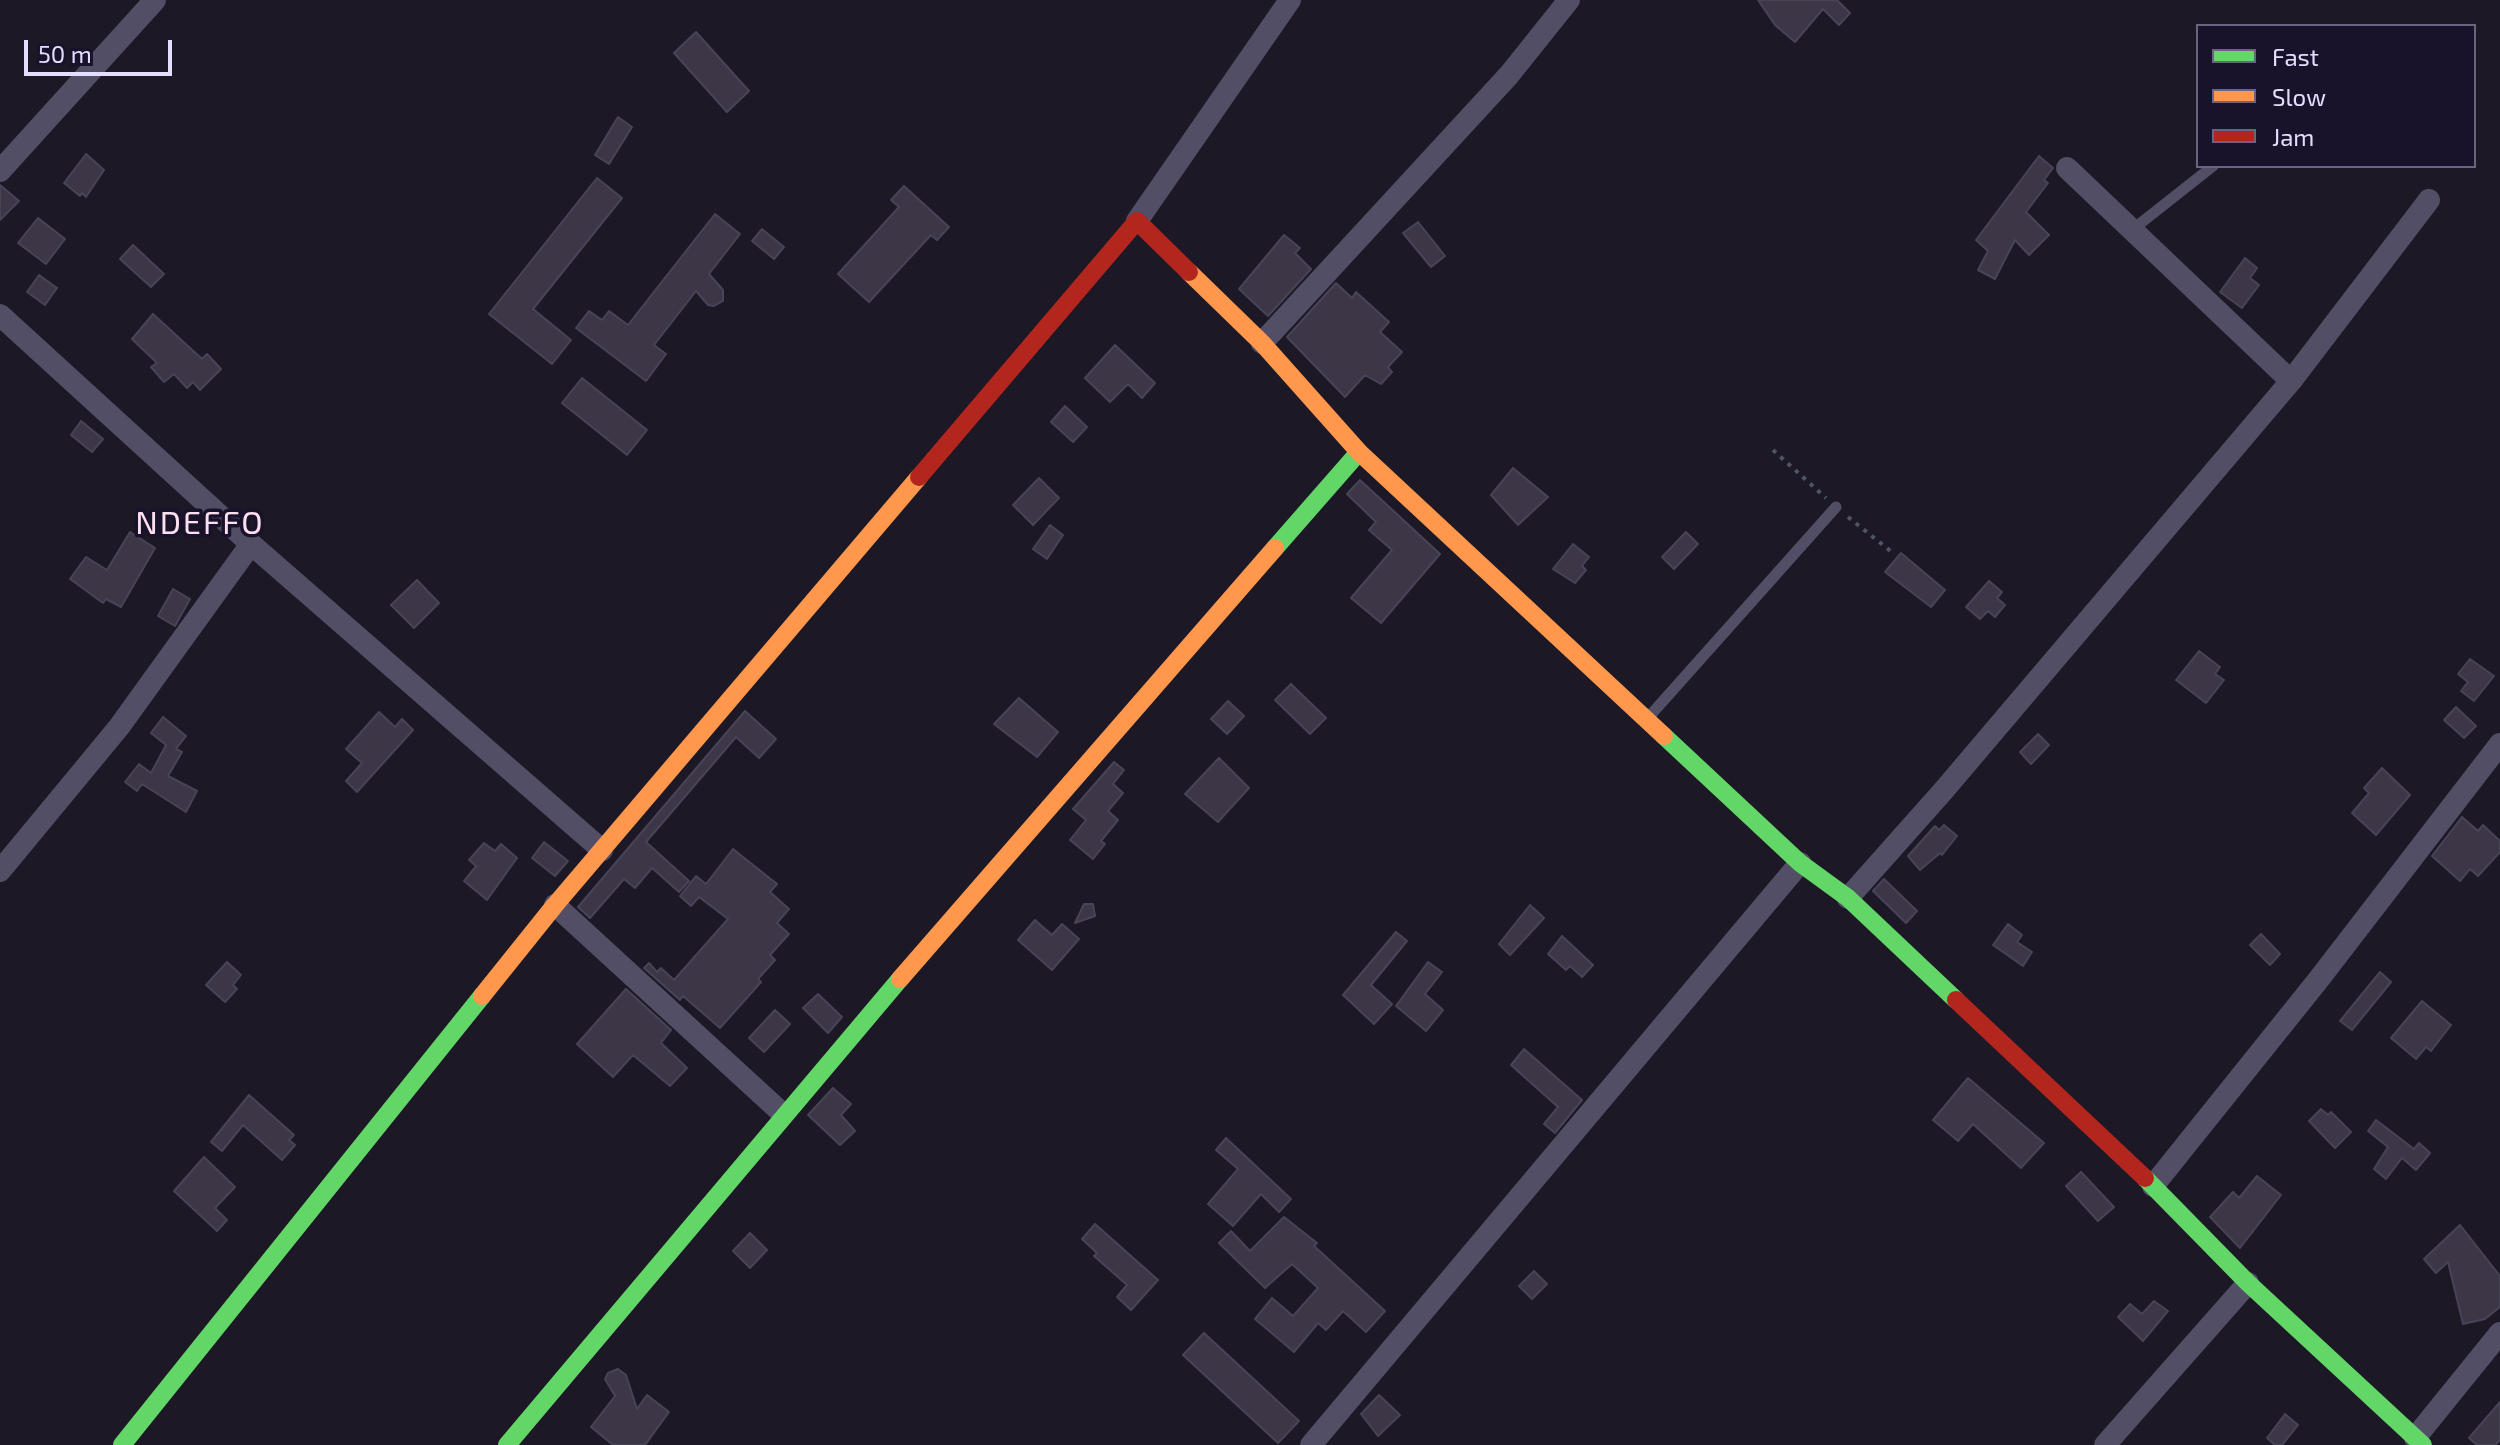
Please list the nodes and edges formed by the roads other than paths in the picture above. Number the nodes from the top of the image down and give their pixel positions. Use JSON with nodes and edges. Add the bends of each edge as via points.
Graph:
{"nodes":[{"id":1,"x":155,"y":0,"type":"edge"},
{"id":2,"x":1290,"y":0,"type":"edge"},
{"id":3,"x":1569,"y":0,"type":"edge"},
{"id":4,"x":2067,"y":168,"type":"dead end"},
{"id":5,"x":2210,"y":168,"type":"edge"},
{"id":6,"x":0,"y":171,"type":"edge"},
{"id":7,"x":2429,"y":200,"type":"dead end"},
{"id":8,"x":1137,"y":221,"type":"junction"},
{"id":9,"x":2132,"y":230,"type":"junction"},
{"id":10,"x":0,"y":315,"type":"edge"},
{"id":11,"x":1262,"y":343,"type":"junction"},
{"id":12,"x":2291,"y":381,"type":"junction"},
{"id":13,"x":1359,"y":452,"type":"junction"},
{"id":14,"x":1836,"y":507,"type":"dead end"},
{"id":15,"x":251,"y":544,"type":"junction"},
{"id":16,"x":1647,"y":720,"type":"junction"},
{"id":17,"x":2500,"y":744,"type":"edge"},
{"id":18,"x":602,"y":850,"type":"junction"},
{"id":19,"x":1800,"y":863,"type":"junction"},
{"id":20,"x":0,"y":871,"type":"edge"},
{"id":21,"x":1848,"y":898,"type":"junction"},
{"id":22,"x":555,"y":905,"type":"junction"},
{"id":23,"x":783,"y":1114,"type":"junction"},
{"id":24,"x":2153,"y":1186,"type":"junction"},
{"id":25,"x":2248,"y":1283,"type":"junction"},
{"id":26,"x":2500,"y":1333,"type":"edge"},
{"id":27,"x":2419,"y":1441,"type":"edge"},
{"id":28,"x":122,"y":1445,"type":"edge"},
{"id":29,"x":507,"y":1445,"type":"edge"},
{"id":30,"x":1311,"y":1445,"type":"edge"},
{"id":31,"x":2105,"y":1445,"type":"edge"}],
"edges":[{"from":1,"to":6,"type":"street"},
{"from":2,"to":8,"type":"street"},
{"from":3,"to":11,"type":"street","via":[[1509,75]]},
{"from":4,"to":9,"type":"street"},
{"from":5,"to":9,"type":"lane"},
{"from":7,"to":12,"type":"street"},
{"from":8,"to":11,"type":"street"},
{"from":8,"to":18,"type":"street"},
{"from":9,"to":12,"type":"street"},
{"from":10,"to":15,"type":"street"},
{"from":11,"to":13,"type":"street"},
{"from":12,"to":21,"type":"street"},
{"from":13,"to":16,"type":"street"},
{"from":13,"to":23,"type":"street"},
{"from":14,"to":16,"type":"lane"},
{"from":15,"to":18,"type":"street"},
{"from":15,"to":20,"type":"street","via":[[119,727]]},
{"from":16,"to":19,"type":"street"},
{"from":17,"to":24,"type":"street"},
{"from":18,"to":22,"type":"street"},
{"from":19,"to":21,"type":"street"},
{"from":19,"to":30,"type":"street"},
{"from":21,"to":24,"type":"street"},
{"from":22,"to":23,"type":"street"},
{"from":22,"to":28,"type":"street"},
{"from":23,"to":29,"type":"street"},
{"from":24,"to":25,"type":"street"},
{"from":25,"to":27,"type":"street"},
{"from":25,"to":31,"type":"street"},
{"from":26,"to":27,"type":"street"}]}
